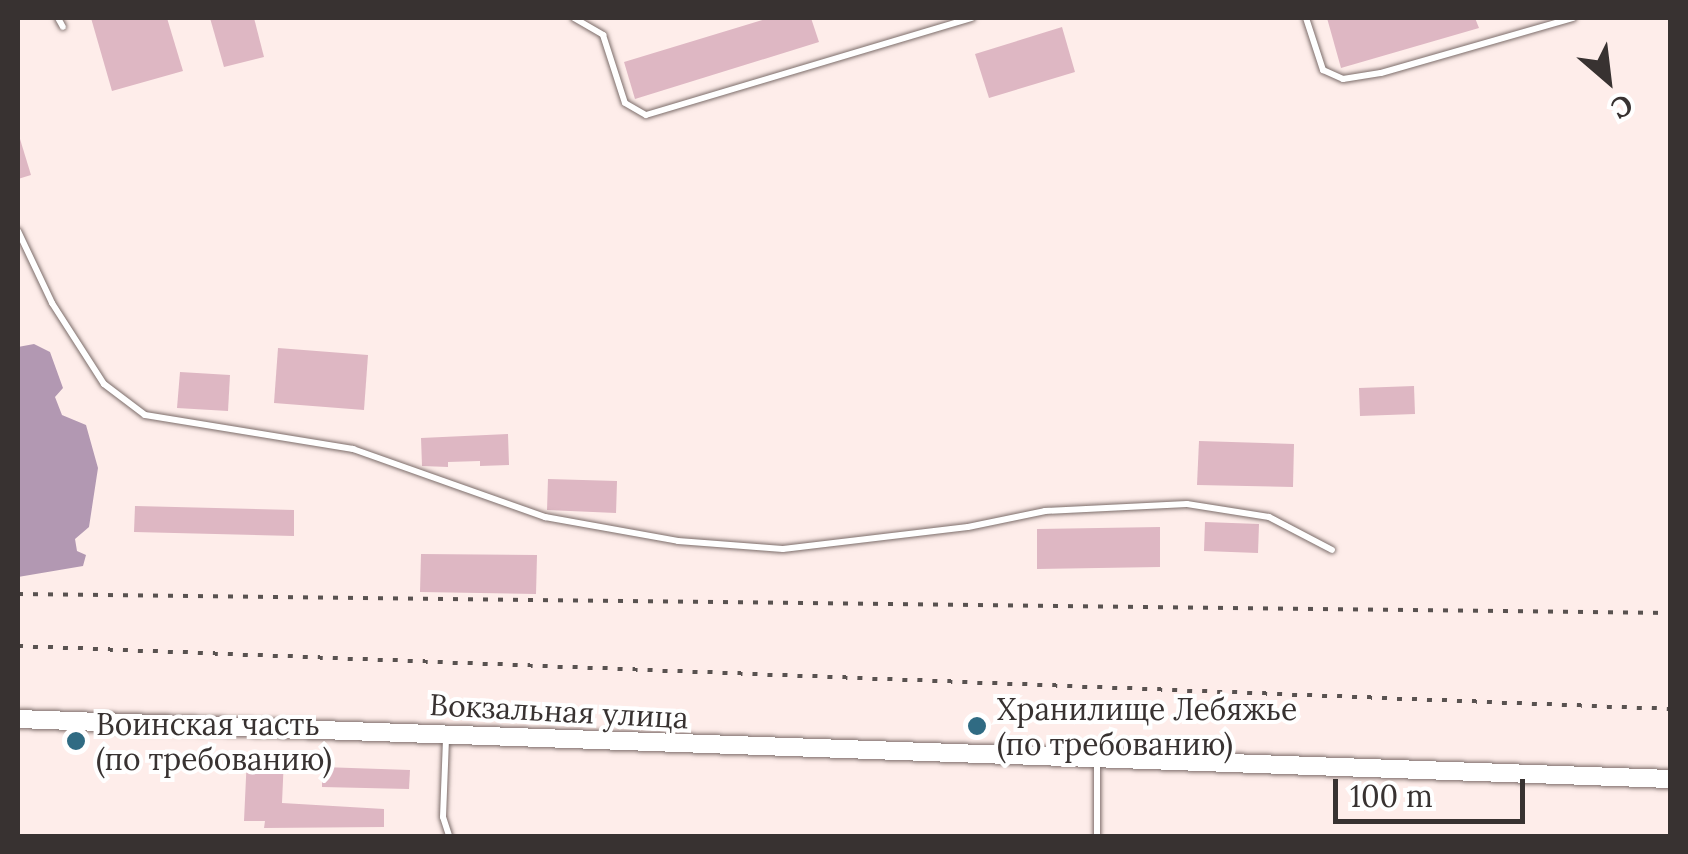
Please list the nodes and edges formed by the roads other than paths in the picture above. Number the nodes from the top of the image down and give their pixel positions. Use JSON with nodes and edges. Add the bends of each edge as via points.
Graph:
{"nodes":[{"id":1,"x":58,"y":18,"type":"edge"},
{"id":2,"x":574,"y":18,"type":"edge"},
{"id":3,"x":972,"y":18,"type":"edge"},
{"id":4,"x":1306,"y":18,"type":"edge"},
{"id":5,"x":1573,"y":18,"type":"edge"},
{"id":6,"x":63,"y":27,"type":"dead end"},
{"id":7,"x":18,"y":231,"type":"edge"},
{"id":8,"x":1332,"y":550,"type":"dead end"},
{"id":9,"x":18,"y":719,"type":"edge"},
{"id":10,"x":446,"y":732,"type":"junction"},
{"id":11,"x":1097,"y":759,"type":"junction"},
{"id":12,"x":1670,"y":779,"type":"edge"},
{"id":13,"x":449,"y":836,"type":"edge"},
{"id":14,"x":1097,"y":836,"type":"edge"}],
"edges":[{"from":1,"to":6,"type":"lane"},
{"from":2,"to":3,"type":"lane","via":[[603,34],[625,103],[646,115]]},
{"from":4,"to":5,"type":"lane","via":[[1323,70],[1343,79]]},
{"from":7,"to":8,"type":"lane","via":[[52,304],[104,384],[145,414],[353,448],[544,516],[678,541],[783,550],[1045,512],[1187,504],[1269,516]]},
{"from":9,"to":10,"type":"main road","name":"Вокзальная улица"},
{"from":10,"to":11,"type":"main road","name":"Вокзальная улица"},
{"from":10,"to":13,"type":"lane","via":[[443,817]]},
{"from":11,"to":12,"type":"main road","name":"Вокзальная улица"},
{"from":11,"to":14,"type":"lane"}]}
